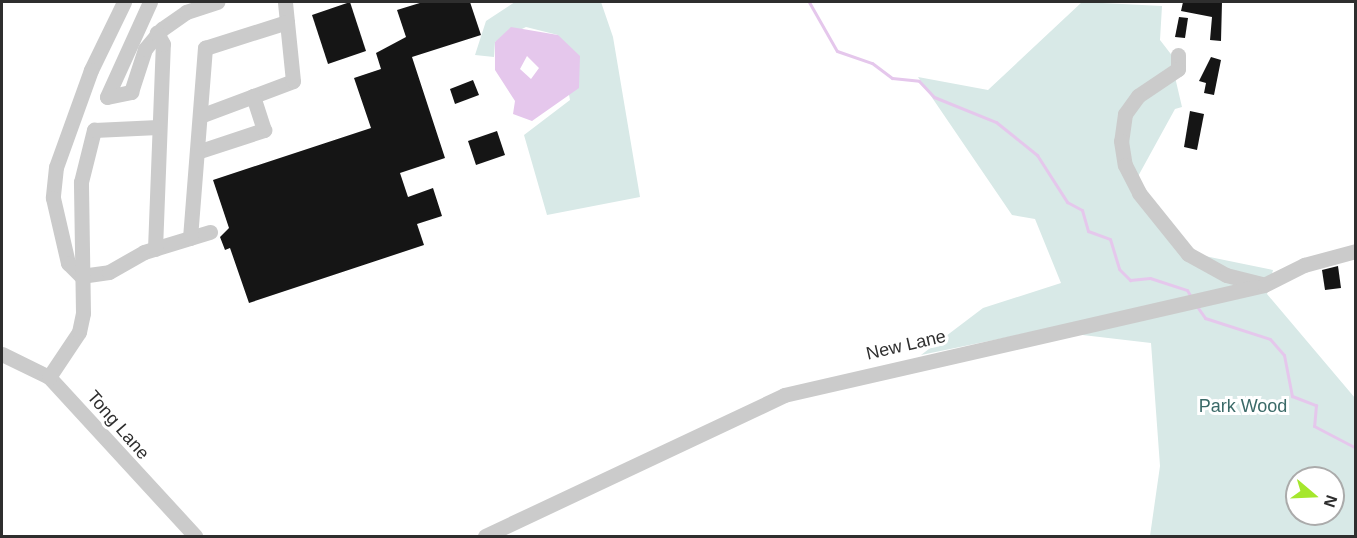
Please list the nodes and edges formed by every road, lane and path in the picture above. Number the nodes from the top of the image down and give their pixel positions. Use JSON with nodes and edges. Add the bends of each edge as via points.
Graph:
{"nodes":[{"id":1,"x":150,"y":2,"type":"edge"},
{"id":2,"x":217,"y":2,"type":"edge"},
{"id":3,"x":285,"y":2,"type":"edge"},
{"id":4,"x":120,"y":7,"type":"edge"},
{"id":5,"x":287,"y":22,"type":"junction"},
{"id":6,"x":136,"y":25,"type":"junction"},
{"id":7,"x":155,"y":36,"type":"junction"},
{"id":8,"x":1178,"y":55,"type":"dead end"},
{"id":9,"x":253,"y":96,"type":"junction"},
{"id":10,"x":200,"y":116,"type":"junction"},
{"id":11,"x":158,"y":127,"type":"junction"},
{"id":12,"x":197,"y":152,"type":"junction"},
{"id":13,"x":210,"y":232,"type":"dead end"},
{"id":14,"x":190,"y":238,"type":"junction"},
{"id":15,"x":155,"y":249,"type":"junction"},
{"id":16,"x":1356,"y":251,"type":"edge"},
{"id":17,"x":81,"y":276,"type":"junction"},
{"id":18,"x":1264,"y":285,"type":"junction"},
{"id":19,"x":2,"y":354,"type":"edge"},
{"id":20,"x":49,"y":377,"type":"junction"},
{"id":21,"x":195,"y":537,"type":"edge"},
{"id":22,"x":484,"y":537,"type":"edge"}],
"edges":[{"from":1,"to":6,"type":"street"},
{"from":2,"to":7,"type":"street","via":[[186,12]]},
{"from":3,"to":5,"type":"street"},
{"from":4,"to":6,"type":"street"},
{"from":4,"to":17,"type":"street","via":[[56,167],[57,225],[68,263]]},
{"from":5,"to":9,"type":"street","via":[[293,81]]},
{"from":5,"to":10,"type":"street","via":[[206,48]]},
{"from":6,"to":7,"type":"street"},
{"from":6,"to":7,"type":"street","via":[[106,96],[132,92]]},
{"from":7,"to":11,"type":"street","via":[[163,44]]},
{"from":8,"to":18,"type":"street","via":[[1178,69],[1138,96],[1125,114],[1120,141],[1125,165],[1144,201],[1188,254],[1226,275]]},
{"from":9,"to":10,"type":"street"},
{"from":9,"to":12,"type":"street","via":[[264,130]]},
{"from":10,"to":12,"type":"street"},
{"from":11,"to":15,"type":"street"},
{"from":11,"to":17,"type":"street","via":[[94,130],[81,182]]},
{"from":12,"to":14,"type":"street"},
{"from":13,"to":14,"type":"street"},
{"from":14,"to":15,"type":"street"},
{"from":15,"to":17,"type":"street","via":[[117,270]]},
{"from":16,"to":18,"type":"street","name":"New Lane","via":[[1304,264]]},
{"from":17,"to":20,"type":"street","via":[[79,332]]},
{"from":18,"to":22,"type":"street","name":"New Lane","via":[[784,395]]},
{"from":19,"to":20,"type":"street","name":"Tong Lane"},
{"from":20,"to":21,"type":"street","name":"Tong Lane"}]}
